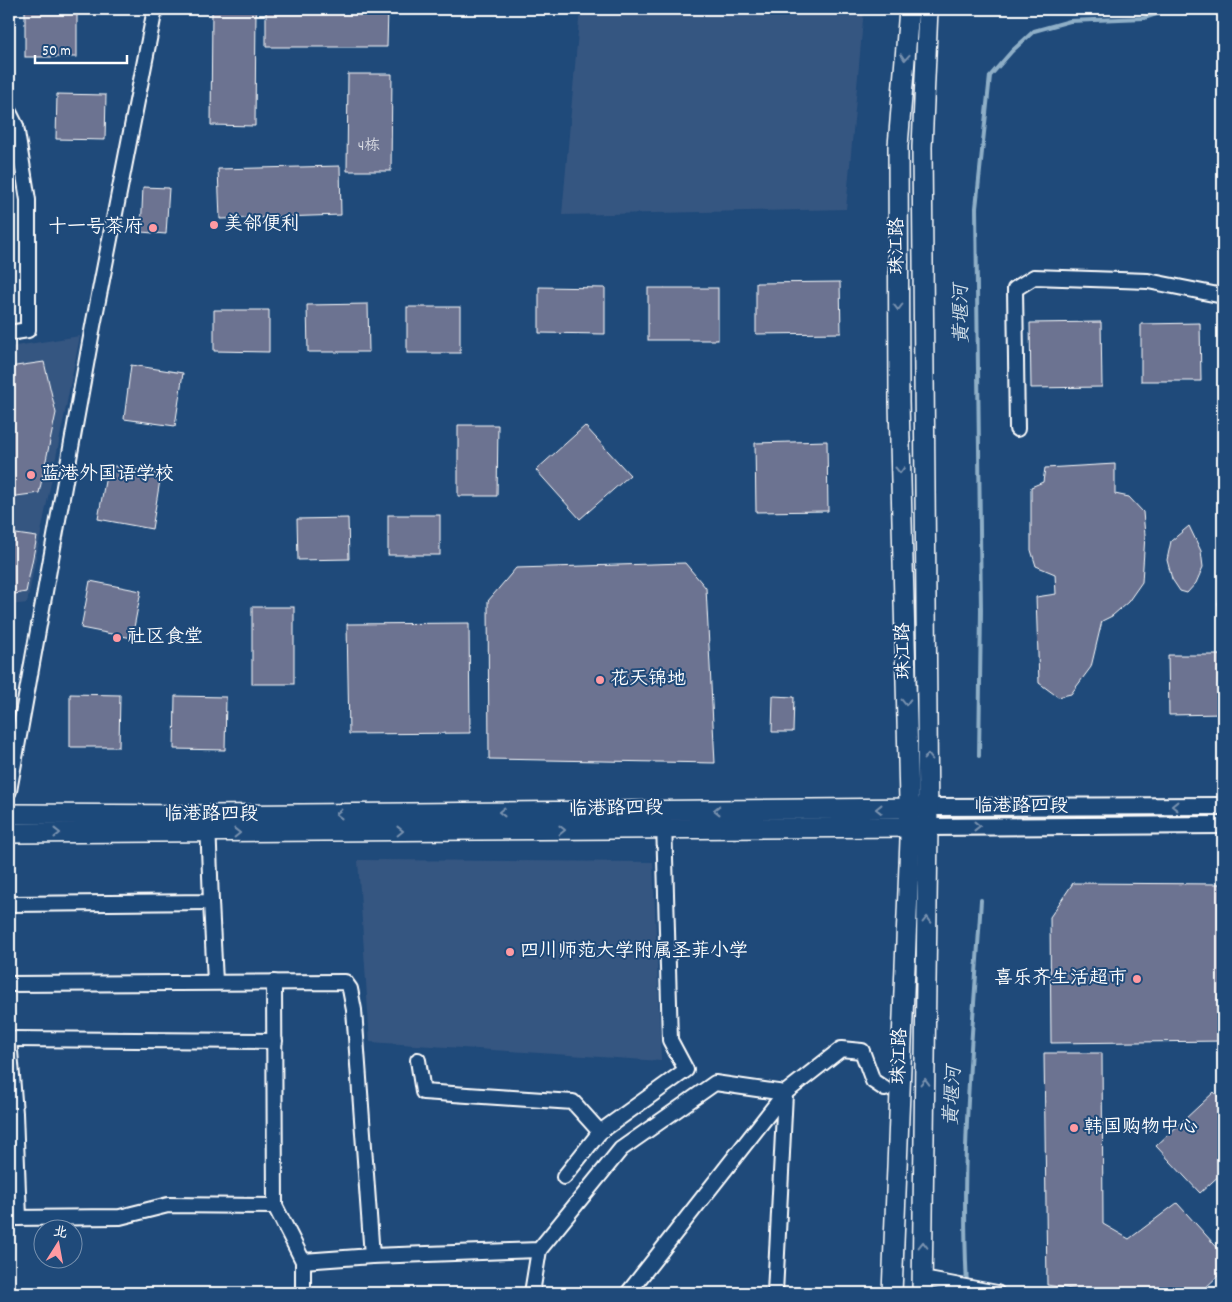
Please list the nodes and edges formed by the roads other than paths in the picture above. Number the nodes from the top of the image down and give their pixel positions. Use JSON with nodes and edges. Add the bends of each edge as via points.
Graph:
{"nodes":[{"id":1,"x":155,"y":9,"type":"edge"},
{"id":2,"x":909,"y":9,"type":"edge"},
{"id":3,"x":928,"y":9,"type":"edge"},
{"id":4,"x":9,"y":112,"type":"edge"},
{"id":5,"x":1223,"y":296,"type":"edge"},
{"id":6,"x":9,"y":333,"type":"edge"},
{"id":7,"x":1017,"y":429,"type":"dead end"},
{"id":8,"x":9,"y":791,"type":"edge"},
{"id":9,"x":1223,"y":806,"type":"edge"},
{"id":10,"x":928,"y":807,"type":"junction"},
{"id":11,"x":664,"y":810,"type":"junction"},
{"id":12,"x":9,"y":814,"type":"edge"},
{"id":13,"x":909,"y":818,"type":"junction"},
{"id":14,"x":208,"y":824,"type":"junction"},
{"id":15,"x":1223,"y":825,"type":"edge"},
{"id":16,"x":928,"y":827,"type":"junction"},
{"id":17,"x":664,"y":829,"type":"junction"},
{"id":18,"x":9,"y":833,"type":"edge"},
{"id":19,"x":211,"y":902,"type":"junction"},
{"id":20,"x":9,"y":904,"type":"edge"},
{"id":21,"x":215,"y":982,"type":"junction"},
{"id":22,"x":274,"y":982,"type":"junction"},
{"id":23,"x":9,"y":984,"type":"edge"},
{"id":24,"x":9,"y":1039,"type":"edge"},
{"id":25,"x":275,"y":1041,"type":"junction"},
{"id":26,"x":418,"y":1060,"type":"dead end"},
{"id":27,"x":885,"y":1089,"type":"dead end"},
{"id":28,"x":785,"y":1093,"type":"junction"},
{"id":29,"x":12,"y":1113,"type":"edge"},
{"id":30,"x":600,"y":1132,"type":"junction"},
{"id":31,"x":564,"y":1177,"type":"dead end"},
{"id":32,"x":276,"y":1206,"type":"junction"},
{"id":33,"x":14,"y":1218,"type":"edge"},
{"id":34,"x":539,"y":1250,"type":"junction"},
{"id":35,"x":372,"y":1256,"type":"junction"},
{"id":36,"x":303,"y":1261,"type":"junction"},
{"id":37,"x":923,"y":1286,"type":"edge"},
{"id":38,"x":303,"y":1293,"type":"edge"},
{"id":39,"x":532,"y":1293,"type":"edge"},
{"id":40,"x":628,"y":1293,"type":"edge"},
{"id":41,"x":775,"y":1293,"type":"edge"},
{"id":42,"x":892,"y":1293,"type":"edge"},
{"id":43,"x":997,"y":1293,"type":"edge"}],
"edges":[{"from":1,"to":8,"type":"street"},
{"from":2,"to":13,"type":"main road","name":"珠江路","one_way":true,"via":[[898,146],[899,402]]},
{"from":10,"to":3,"type":"main road","name":"珠江路","one_way":true,"via":[[922,147]]},
{"from":4,"to":6,"type":"street","via":[[16,126],[28,200],[28,330]]},
{"from":5,"to":7,"type":"street","via":[[1148,281],[1034,277],[1015,289]]},
{"from":9,"to":10,"type":"street","name":"临港路四段","one_way":true},
{"from":10,"to":13,"type":"main road","name":"临港路四段"},
{"from":10,"to":16,"type":"main road","name":"珠江路"},
{"from":13,"to":11,"type":"main road","name":"临港路四段","one_way":true},
{"from":11,"to":14,"type":"main road","name":"临港路四段","one_way":true},
{"from":11,"to":17,"type":"street"},
{"from":12,"to":14,"type":"main road","name":"临港路四段"},
{"from":13,"to":16,"type":"main road","name":"临港路四段"},
{"from":13,"to":17,"type":"main road","name":"临港路四段"},
{"from":13,"to":42,"type":"main road","name":"珠江路"},
{"from":14,"to":17,"type":"main road","name":"临港路四段","one_way":true},
{"from":18,"to":14,"type":"main road","name":"临港路四段","one_way":true},
{"from":14,"to":19,"type":"street"},
{"from":16,"to":15,"type":"street","name":"临港路四段","one_way":true},
{"from":37,"to":16,"type":"main road","name":"珠江路","one_way":true},
{"from":17,"to":30,"type":"street","via":[[670,1040],[686,1070]]},
{"from":19,"to":20,"type":"street"},
{"from":19,"to":21,"type":"street"},
{"from":21,"to":22,"type":"street"},
{"from":21,"to":23,"type":"street"},
{"from":22,"to":25,"type":"street"},
{"from":22,"to":35,"type":"street","via":[[345,982],[350,989]]},
{"from":24,"to":25,"type":"street"},
{"from":24,"to":29,"type":"street"},
{"from":25,"to":32,"type":"street"},
{"from":26,"to":30,"type":"street","via":[[423,1092],[573,1102]]},
{"from":27,"to":28,"type":"street","via":[[873,1081],[862,1051],[841,1048]]},
{"from":28,"to":34,"type":"street","via":[[715,1083],[621,1148]]},
{"from":28,"to":40,"type":"street"},
{"from":28,"to":41,"type":"street"},
{"from":29,"to":33,"type":"street"},
{"from":30,"to":31,"type":"street"},
{"from":32,"to":33,"type":"street","via":[[168,1204],[120,1217]]},
{"from":32,"to":36,"type":"street"},
{"from":34,"to":35,"type":"street"},
{"from":34,"to":39,"type":"street"},
{"from":35,"to":36,"type":"street"},
{"from":36,"to":38,"type":"street"},
{"from":37,"to":43,"type":"street","via":[[948,1284]]}]}
